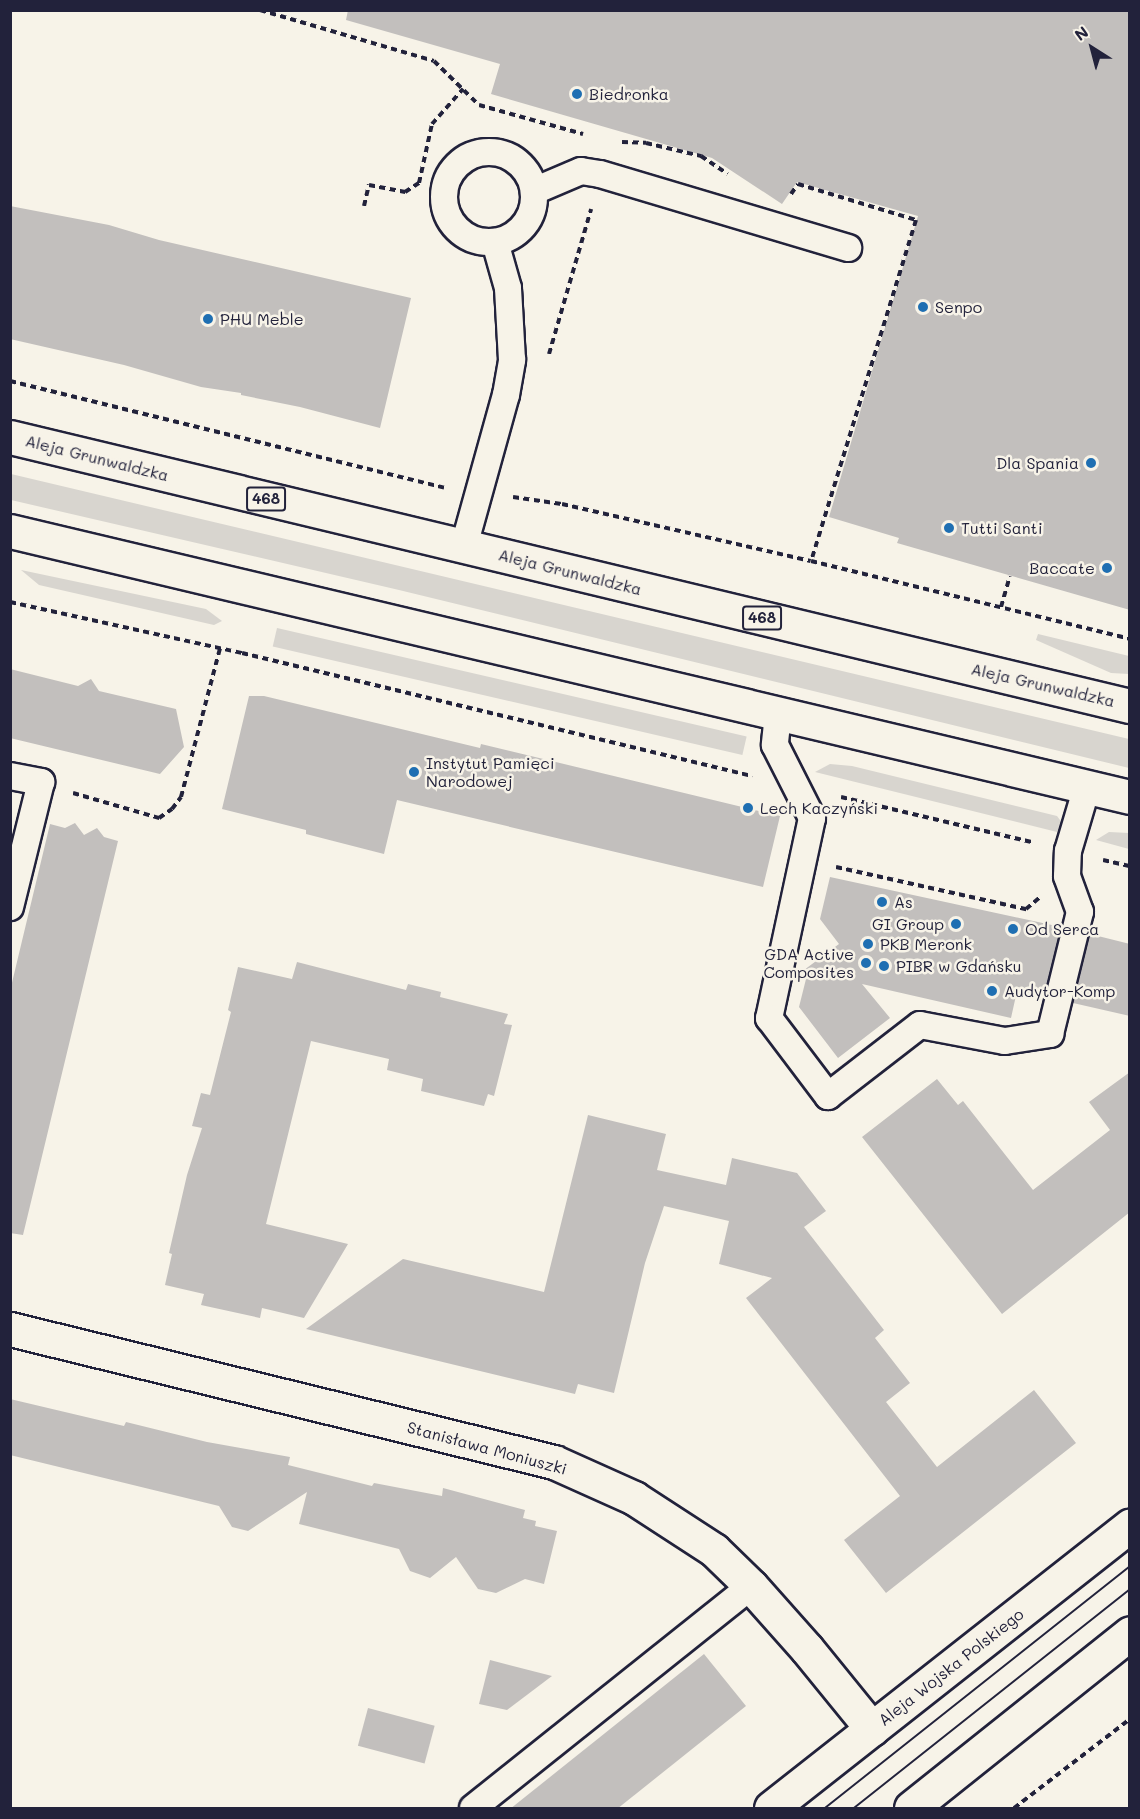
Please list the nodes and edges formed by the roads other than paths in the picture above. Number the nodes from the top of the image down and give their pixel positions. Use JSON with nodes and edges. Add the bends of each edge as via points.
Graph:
{"nodes":[{"id":1,"x":534,"y":190,"type":"junction"},
{"id":2,"x":495,"y":242,"type":"junction"},
{"id":3,"x":848,"y":248,"type":"dead end"},
{"id":4,"x":10,"y":437,"type":"edge"},
{"id":5,"x":10,"y":531,"type":"edge"},
{"id":6,"x":464,"y":546,"type":"junction"},
{"id":7,"x":1130,"y":706,"type":"edge"},
{"id":8,"x":778,"y":714,"type":"junction"},
{"id":9,"x":10,"y":776,"type":"edge"},
{"id":10,"x":1087,"y":787,"type":"junction"},
{"id":11,"x":1130,"y":797,"type":"edge"},
{"id":12,"x":10,"y":907,"type":"edge"},
{"id":13,"x":10,"y":1329,"type":"edge"},
{"id":14,"x":1130,"y":1524,"type":"edge"},
{"id":15,"x":751,"y":1586,"type":"junction"},
{"id":16,"x":1130,"y":1633,"type":"edge"},
{"id":17,"x":872,"y":1729,"type":"junction"},
{"id":18,"x":472,"y":1809,"type":"edge"},
{"id":19,"x":771,"y":1809,"type":"edge"},
{"id":20,"x":911,"y":1809,"type":"edge"}],
"edges":[{"from":1,"to":2,"type":"lane","via":[[529,219],[508,238]]},
{"from":1,"to":2,"type":"lane","via":[[523,167],[502,153],[476,153],[454,168],[443,194],[452,223],[464,235]]},
{"from":1,"to":3,"type":"lane","via":[[581,171],[600,174]]},
{"from":2,"to":6,"type":"lane","via":[[508,288],[512,360]]},
{"from":4,"to":6,"type":"main road","name":"Aleja Grunwaldzka","number":"468"},
{"from":5,"to":8,"type":"main road"},
{"from":6,"to":7,"type":"main road","name":"Aleja Grunwaldzka","number":"468"},
{"from":8,"to":10,"type":"main road"},
{"from":8,"to":10,"type":"lane","via":[[775,745],[812,818],[769,1018],[828,1096],[920,1025],[1005,1041],[1050,1034],[1080,912],[1067,864]]},
{"from":9,"to":12,"type":"lane","via":[[41,782]]},
{"from":10,"to":11,"type":"main road"},
{"from":13,"to":15,"type":"main road","name":"Stanisława Moniuszki","via":[[554,1462],[634,1498],[680,1526],[714,1550]]},
{"from":14,"to":17,"type":"main road","name":"Aleja Wojska Polskiego"},
{"from":15,"to":17,"type":"main road","name":"Stanisława Moniuszki"},
{"from":15,"to":18,"type":"lane"},
{"from":16,"to":20,"type":"main road"},
{"from":17,"to":19,"type":"main road","name":"Aleja Wojska Polskiego"}]}
